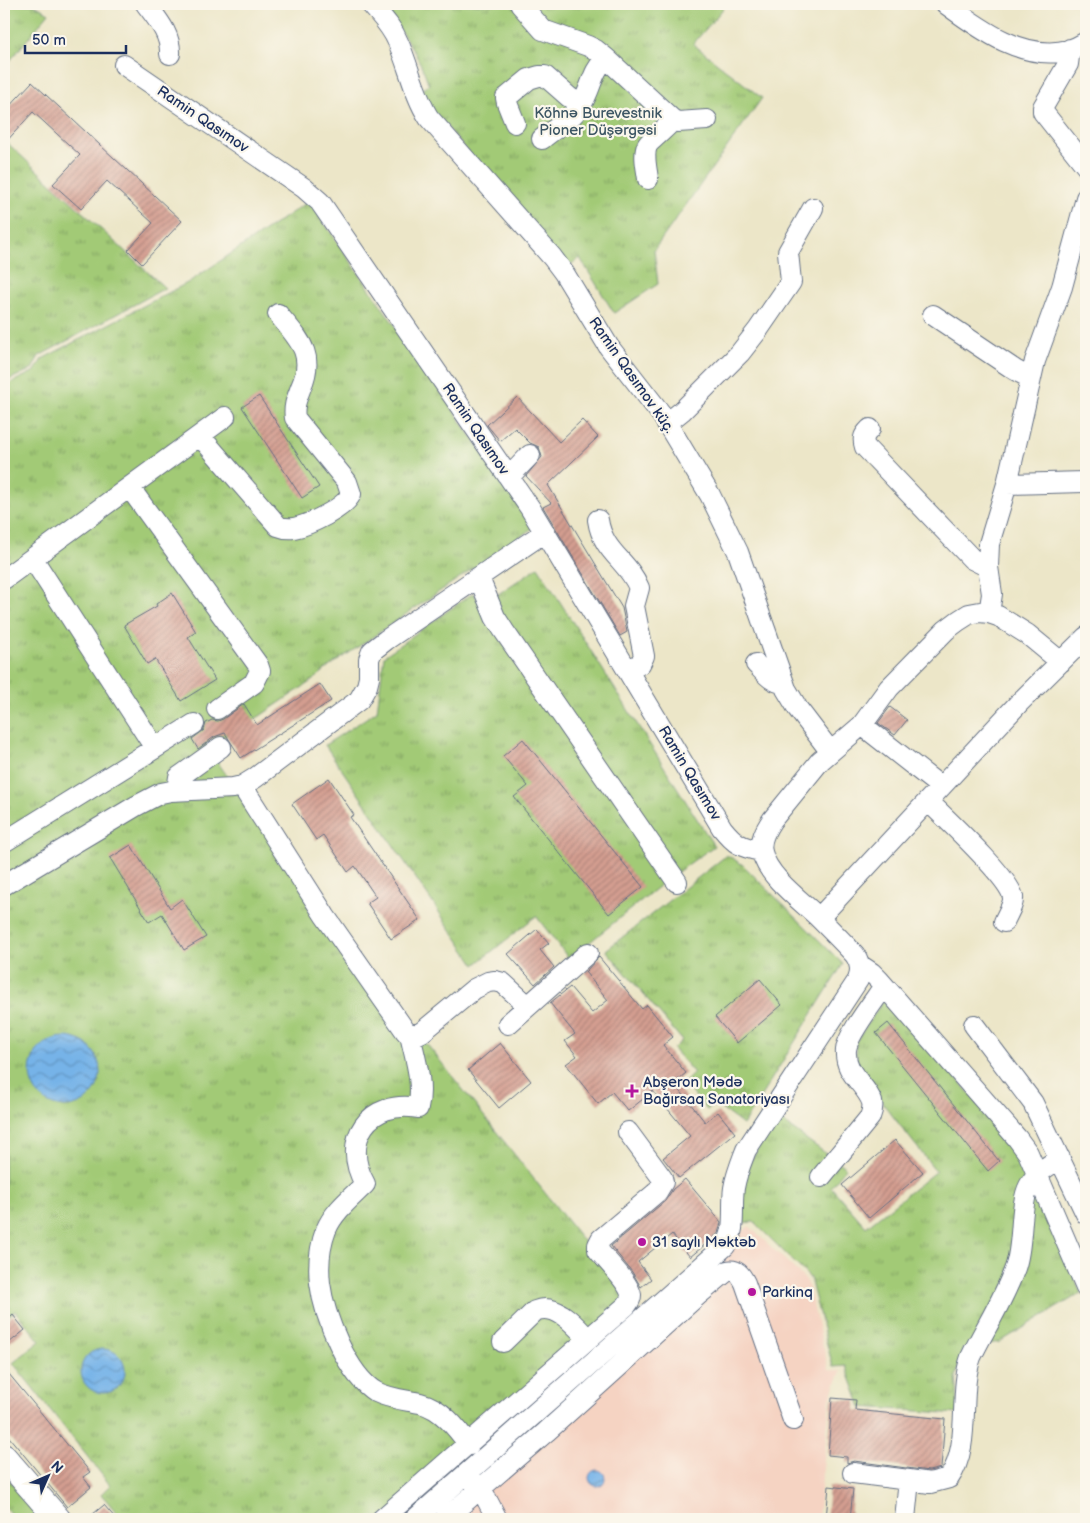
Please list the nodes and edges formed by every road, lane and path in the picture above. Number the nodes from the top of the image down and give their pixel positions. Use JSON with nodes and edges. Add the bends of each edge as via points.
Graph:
{"nodes":[{"id":1,"x":146,"y":4,"type":"edge"},
{"id":2,"x":371,"y":4,"type":"edge"},
{"id":3,"x":520,"y":4,"type":"edge"},
{"id":4,"x":946,"y":4,"type":"edge"},
{"id":5,"x":1078,"y":46,"type":"edge"},
{"id":6,"x":170,"y":54,"type":"dead end"},
{"id":7,"x":606,"y":58,"type":"junction"},
{"id":8,"x":124,"y":65,"type":"dead end"},
{"id":9,"x":581,"y":105,"type":"junction"},
{"id":10,"x":673,"y":120,"type":"junction"},
{"id":11,"x":707,"y":120,"type":"dead end"},
{"id":12,"x":515,"y":123,"type":"dead end"},
{"id":13,"x":542,"y":138,"type":"dead end"},
{"id":14,"x":1086,"y":166,"type":"edge"},
{"id":15,"x":648,"y":179,"type":"dead end"},
{"id":16,"x":1086,"y":198,"type":"edge"},
{"id":17,"x":813,"y":208,"type":"dead end"},
{"id":18,"x":278,"y":314,"type":"dead end"},
{"id":19,"x":933,"y":315,"type":"dead end"},
{"id":20,"x":1030,"y":378,"type":"junction"},
{"id":21,"x":225,"y":417,"type":"dead end"},
{"id":22,"x":667,"y":423,"type":"junction"},
{"id":23,"x":870,"y":429,"type":"dead end"},
{"id":24,"x":200,"y":436,"type":"junction"},
{"id":25,"x":530,"y":455,"type":"dead end"},
{"id":26,"x":509,"y":478,"type":"junction"},
{"id":27,"x":1084,"y":482,"type":"dead end"},
{"id":28,"x":1006,"y":484,"type":"junction"},
{"id":29,"x":130,"y":488,"type":"junction"},
{"id":30,"x":598,"y":520,"type":"dead end"},
{"id":31,"x":545,"y":532,"type":"junction"},
{"id":32,"x":33,"y":558,"type":"junction"},
{"id":33,"x":988,"y":567,"type":"junction"},
{"id":34,"x":479,"y":578,"type":"junction"},
{"id":35,"x":4,"y":579,"type":"edge"},
{"id":36,"x":989,"y":613,"type":"junction"},
{"id":37,"x":1084,"y":644,"type":"edge"},
{"id":38,"x":1061,"y":662,"type":"junction"},
{"id":39,"x":756,"y":664,"type":"dead end"},
{"id":40,"x":628,"y":670,"type":"junction"},
{"id":41,"x":784,"y":684,"type":"junction"},
{"id":42,"x":217,"y":708,"type":"dead end"},
{"id":43,"x":194,"y":724,"type":"dead end"},
{"id":44,"x":862,"y":725,"type":"junction"},
{"id":45,"x":221,"y":746,"type":"dead end"},
{"id":46,"x":155,"y":748,"type":"junction"},
{"id":47,"x":830,"y":751,"type":"junction"},
{"id":48,"x":242,"y":786,"type":"junction"},
{"id":49,"x":177,"y":790,"type":"junction"},
{"id":50,"x":934,"y":794,"type":"junction"},
{"id":51,"x":4,"y":842,"type":"edge"},
{"id":52,"x":761,"y":851,"type":"junction"},
{"id":53,"x":677,"y":882,"type":"dead end"},
{"id":54,"x":4,"y":885,"type":"edge"},
{"id":55,"x":819,"y":918,"type":"junction"},
{"id":56,"x":1004,"y":922,"type":"dead end"},
{"id":57,"x":588,"y":953,"type":"dead end"},
{"id":58,"x":860,"y":965,"type":"junction"},
{"id":59,"x":884,"y":986,"type":"junction"},
{"id":60,"x":528,"y":1006,"type":"junction"},
{"id":61,"x":508,"y":1024,"type":"dead end"},
{"id":62,"x":974,"y":1025,"type":"dead end"},
{"id":63,"x":410,"y":1035,"type":"junction"},
{"id":64,"x":628,"y":1132,"type":"dead end"},
{"id":65,"x":1060,"y":1158,"type":"junction"},
{"id":66,"x":1038,"y":1174,"type":"junction"},
{"id":67,"x":822,"y":1177,"type":"dead end"},
{"id":68,"x":1086,"y":1214,"type":"edge"},
{"id":69,"x":1086,"y":1288,"type":"edge"},
{"id":70,"x":588,"y":1339,"type":"junction"},
{"id":71,"x":503,"y":1342,"type":"dead end"},
{"id":72,"x":793,"y":1420,"type":"dead end"},
{"id":73,"x":468,"y":1445,"type":"junction"},
{"id":74,"x":4,"y":1457,"type":"edge"},
{"id":75,"x":853,"y":1473,"type":"dead end"},
{"id":76,"x":909,"y":1480,"type":"junction"},
{"id":77,"x":473,"y":1481,"type":"junction"},
{"id":78,"x":58,"y":1519,"type":"edge"},
{"id":79,"x":382,"y":1519,"type":"edge"},
{"id":80,"x":415,"y":1519,"type":"edge"},
{"id":81,"x":445,"y":1519,"type":"edge"},
{"id":82,"x":497,"y":1519,"type":"edge"},
{"id":83,"x":904,"y":1519,"type":"edge"}],
"edges":[{"from":1,"to":6,"type":"street","via":[[166,34]]},
{"from":2,"to":22,"type":"street","name":"Ramin Qasımov küç.","via":[[397,40],[429,118],[556,262],[609,347]]},
{"from":3,"to":7,"type":"street","via":[[543,30],[588,46]]},
{"from":4,"to":5,"type":"street","via":[[982,30],[1016,46],[1047,52]]},
{"from":5,"to":14,"type":"street","via":[[1043,112]]},
{"from":7,"to":9,"type":"street","via":[[595,70]]},
{"from":7,"to":10,"type":"street"},
{"from":8,"to":26,"type":"street","name":"Ramin Qasımov","via":[[320,202]]},
{"from":9,"to":12,"type":"street","via":[[554,82],[539,76],[529,79],[506,98]]},
{"from":9,"to":13,"type":"street"},
{"from":10,"to":11,"type":"street"},
{"from":10,"to":15,"type":"street","via":[[646,146]]},
{"from":16,"to":20,"type":"street","via":[[1062,287]]},
{"from":17,"to":22,"type":"street","via":[[788,252],[791,278],[788,287],[740,353]]},
{"from":18,"to":24,"type":"street","via":[[300,341],[308,361],[293,408],[295,418],[347,482],[351,494],[348,499],[324,516],[285,529],[278,526]]},
{"from":19,"to":20,"type":"street"},
{"from":20,"to":28,"type":"street"},
{"from":21,"to":24,"type":"street"},
{"from":22,"to":41,"type":"street","name":"Ramin Qasımov küç.","via":[[710,495],[738,552]]},
{"from":23,"to":33,"type":"street","via":[[864,436],[865,447],[972,558]]},
{"from":24,"to":29,"type":"street"},
{"from":25,"to":26,"type":"street"},
{"from":26,"to":31,"type":"street","name":"Ramin Qasımov"},
{"from":27,"to":28,"type":"street"},
{"from":28,"to":33,"type":"street","via":[[989,544]]},
{"from":29,"to":32,"type":"street"},
{"from":29,"to":42,"type":"street","via":[[258,665],[260,671],[254,683]]},
{"from":30,"to":40,"type":"street","via":[[600,534],[606,544],[629,570],[639,588],[634,606],[644,656],[640,664]]},
{"from":31,"to":34,"type":"street"},
{"from":31,"to":40,"type":"street","name":"Ramin Qasımov"},
{"from":32,"to":35,"type":"street"},
{"from":32,"to":46,"type":"street"},
{"from":33,"to":36,"type":"street","via":[[992,594]]},
{"from":34,"to":48,"type":"street","via":[[372,651],[367,686],[359,700]]},
{"from":34,"to":53,"type":"street","via":[[504,631]]},
{"from":36,"to":38,"type":"street","via":[[1013,624]]},
{"from":36,"to":44,"type":"street","via":[[969,614],[946,630],[889,688]]},
{"from":37,"to":38,"type":"street"},
{"from":38,"to":50,"type":"street"},
{"from":39,"to":41,"type":"street","via":[[771,679]]},
{"from":40,"to":52,"type":"street","name":"Ramin Qasımov","via":[[722,828],[739,845]]},
{"from":41,"to":47,"type":"street","name":"Ramin Qasımov küç."},
{"from":43,"to":46,"type":"street"},
{"from":44,"to":47,"type":"street"},
{"from":44,"to":50,"type":"street"},
{"from":45,"to":49,"type":"street","via":[[179,777]]},
{"from":46,"to":51,"type":"street"},
{"from":47,"to":52,"type":"street","via":[[772,820],[763,836]]},
{"from":48,"to":49,"type":"street"},
{"from":48,"to":63,"type":"street","via":[[325,916],[401,1027]]},
{"from":49,"to":54,"type":"street","via":[[161,793],[136,806]]},
{"from":50,"to":55,"type":"street"},
{"from":50,"to":56,"type":"street","via":[[1008,886],[1013,902]]},
{"from":52,"to":55,"type":"street","via":[[776,876]]},
{"from":55,"to":58,"type":"street","via":[[855,955]]},
{"from":57,"to":60,"type":"street"},
{"from":58,"to":59,"type":"street"},
{"from":58,"to":77,"type":"street","via":[[858,980],[741,1162],[734,1187],[729,1240]]},
{"from":59,"to":66,"type":"street","via":[[1017,1138]]},
{"from":59,"to":67,"type":"street","via":[[846,1049],[846,1061],[872,1101],[873,1109]]},
{"from":60,"to":61,"type":"street"},
{"from":60,"to":63,"type":"street","via":[[503,984],[488,982],[474,989],[422,1032]]},
{"from":62,"to":65,"type":"street","via":[[1033,1103]]},
{"from":63,"to":73,"type":"street","via":[[420,1085],[418,1108],[394,1106],[382,1110],[372,1117],[358,1137],[356,1162],[365,1184],[337,1212],[326,1232],[319,1257],[322,1299],[338,1342],[358,1375],[376,1392],[422,1404],[445,1417]]},
{"from":64,"to":70,"type":"street","via":[[663,1182],[657,1192],[598,1245],[598,1250],[628,1287],[631,1299]]},
{"from":65,"to":66,"type":"street"},
{"from":65,"to":68,"type":"street"},
{"from":66,"to":69,"type":"street"},
{"from":66,"to":76,"type":"street","via":[[1025,1198],[1016,1266],[967,1368],[963,1423],[953,1472],[949,1478],[930,1483]]},
{"from":70,"to":71,"type":"street","via":[[568,1319],[551,1309],[542,1308],[535,1310]]},
{"from":70,"to":73,"type":"street"},
{"from":72,"to":77,"type":"street","via":[[745,1283],[738,1272],[732,1270],[698,1295],[546,1432]]},
{"from":73,"to":79,"type":"street"},
{"from":74,"to":78,"type":"main road"},
{"from":75,"to":76,"type":"street"},
{"from":76,"to":83,"type":"street"},
{"from":77,"to":80,"type":"street"},
{"from":77,"to":81,"type":"street"},
{"from":77,"to":82,"type":"street"}]}
